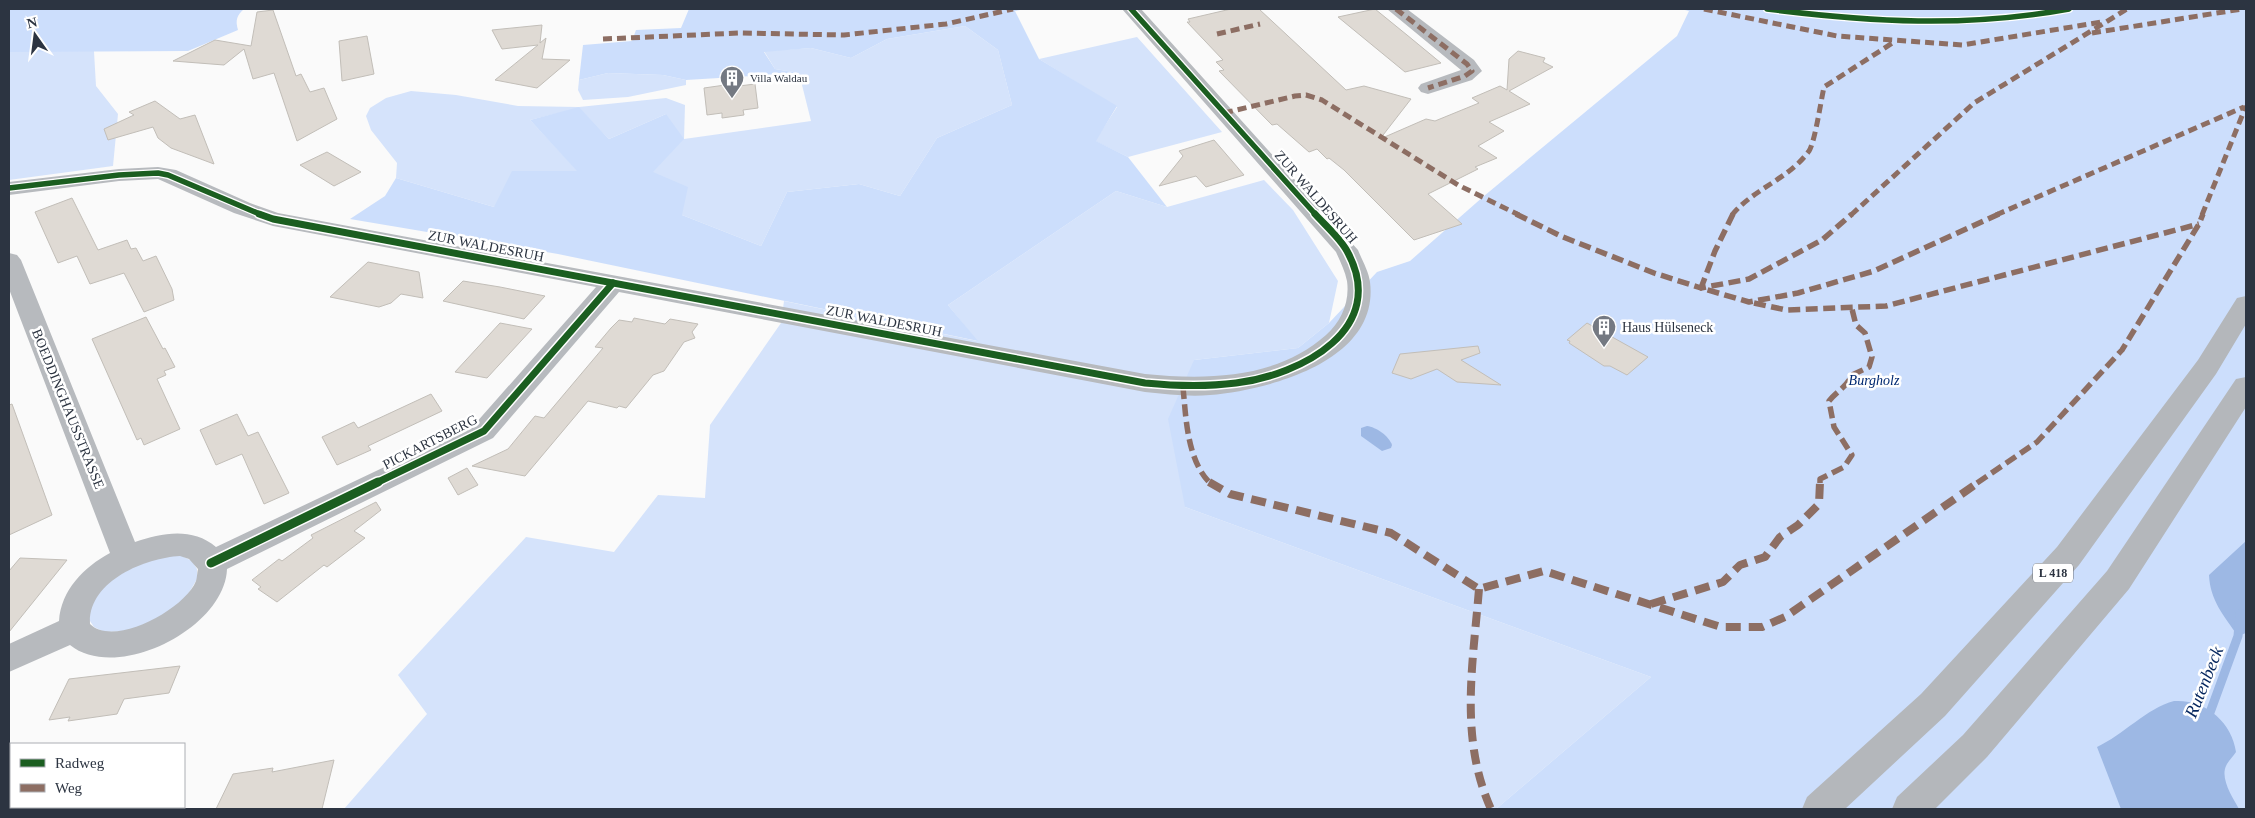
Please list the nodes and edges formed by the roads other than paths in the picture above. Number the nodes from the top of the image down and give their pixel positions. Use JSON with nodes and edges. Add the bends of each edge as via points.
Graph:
{"nodes":[{"id":1,"x":1131,"y":9,"type":"edge"},
{"id":2,"x":1396,"y":9,"type":"edge"},
{"id":3,"x":1428,"y":88,"type":"dead end"},
{"id":4,"x":9,"y":188,"type":"edge"},
{"id":5,"x":9,"y":260,"type":"edge"},
{"id":6,"x":613,"y":283,"type":"junction"},
{"id":7,"x":2246,"y":304,"type":"edge"},
{"id":8,"x":2246,"y":386,"type":"edge"},
{"id":9,"x":127,"y":558,"type":"junction"},
{"id":10,"x":211,"y":562,"type":"junction"},
{"id":11,"x":74,"y":628,"type":"junction"},
{"id":12,"x":9,"y":659,"type":"edge"},
{"id":13,"x":1820,"y":809,"type":"edge"},
{"id":14,"x":1910,"y":809,"type":"edge"}],
"edges":[{"from":1,"to":6,"type":"street","name":"ZUR WALDESRUH","via":[[1341,243],[1355,264],[1359,297],[1348,327],[1337,341],[1300,366],[1243,382],[1211,386],[1146,383]]},
{"from":2,"to":3,"type":"street","via":[[1472,71],[1466,76]]},
{"from":4,"to":6,"type":"street","name":"ZUR WALDESRUH","via":[[158,173],[273,219]]},
{"from":5,"to":9,"type":"street","name":"BOEDDINGHAUSSTRASSE"},
{"from":6,"to":10,"type":"street","name":"PICKARTSBERG","via":[[484,430]]},
{"from":7,"to":13,"type":"highway","number":"L 418","via":[[2207,367],[2068,556],[1933,705]]},
{"from":8,"to":14,"type":"highway","via":[[2118,580],[1975,746]]},
{"from":9,"to":10,"type":"street","via":[[164,545],[181,544],[205,553]]},
{"from":9,"to":11,"type":"street","via":[[107,570],[79,599],[73,614]]},
{"from":10,"to":11,"type":"street","via":[[212,576],[205,593],[172,624],[148,636],[123,644],[100,644],[84,639]]},
{"from":11,"to":12,"type":"street"}]}
